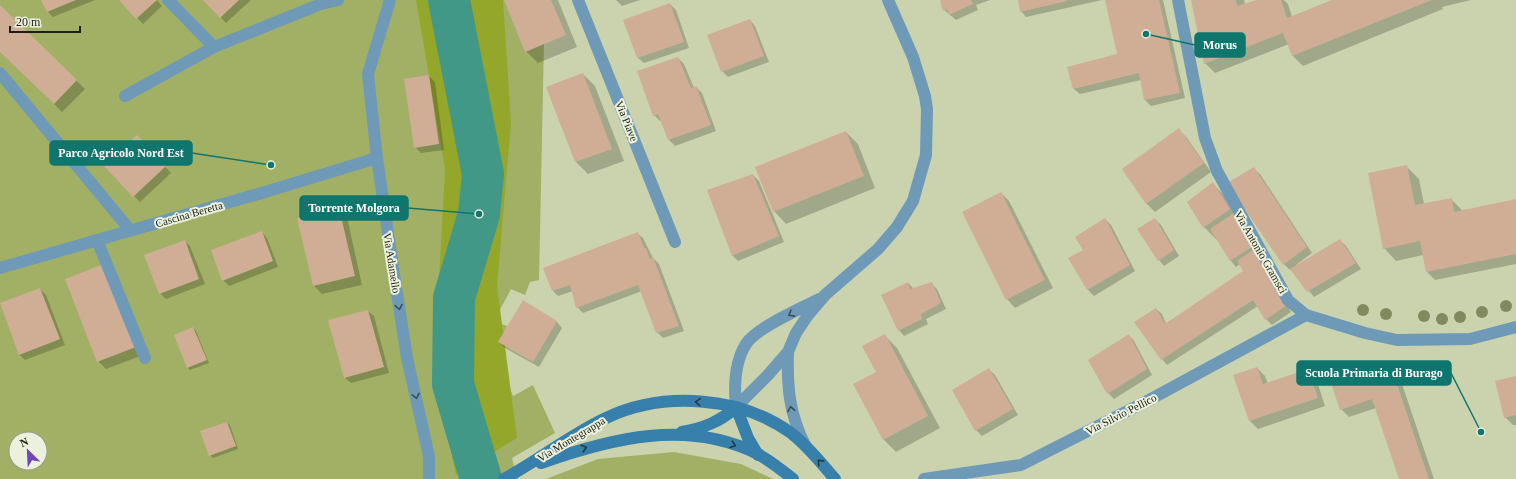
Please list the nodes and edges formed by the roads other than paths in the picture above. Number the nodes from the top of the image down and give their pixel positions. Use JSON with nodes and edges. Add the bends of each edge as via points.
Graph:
{"nodes":[{"id":1,"x":168,"y":0,"type":"edge"},
{"id":2,"x":338,"y":0,"type":"edge"},
{"id":3,"x":390,"y":0,"type":"edge"},
{"id":4,"x":578,"y":0,"type":"edge"},
{"id":5,"x":888,"y":0,"type":"edge"},
{"id":6,"x":1178,"y":0,"type":"edge"},
{"id":7,"x":319,"y":2,"type":"edge"},
{"id":8,"x":214,"y":47,"type":"junction"},
{"id":9,"x":0,"y":73,"type":"edge"},
{"id":10,"x":125,"y":96,"type":"dead end"},
{"id":11,"x":377,"y":158,"type":"junction"},
{"id":12,"x":130,"y":230,"type":"junction"},
{"id":13,"x":98,"y":240,"type":"junction"},
{"id":14,"x":675,"y":242,"type":"dead end"},
{"id":15,"x":0,"y":268,"type":"edge"},
{"id":16,"x":825,"y":295,"type":"junction"},
{"id":17,"x":1306,"y":315,"type":"junction"},
{"id":18,"x":1516,"y":327,"type":"edge"},
{"id":19,"x":788,"y":352,"type":"junction"},
{"id":20,"x":145,"y":358,"type":"dead end"},
{"id":21,"x":736,"y":407,"type":"junction"},
{"id":22,"x":667,"y":434,"type":"junction"},
{"id":23,"x":805,"y":445,"type":"junction"},
{"id":24,"x":758,"y":455,"type":"junction"},
{"id":25,"x":521,"y":470,"type":"junction"},
{"id":26,"x":429,"y":479,"type":"edge"},
{"id":27,"x":504,"y":479,"type":"edge"},
{"id":28,"x":793,"y":479,"type":"edge"},
{"id":29,"x":835,"y":479,"type":"edge"},
{"id":30,"x":924,"y":479,"type":"edge"}],
"edges":[{"from":1,"to":8,"type":"street"},
{"from":2,"to":7,"type":"street"},
{"from":3,"to":11,"type":"street","name":"Via Adamello","via":[[368,74]]},
{"from":4,"to":14,"type":"street","name":"Via Piave"},
{"from":5,"to":16,"type":"street","via":[[913,57],[925,96],[928,122],[926,155],[914,200],[897,227],[878,249]]},
{"from":6,"to":17,"type":"street","name":"Via Antonio Gramsci","via":[[1205,138],[1217,171],[1288,300]]},
{"from":7,"to":8,"type":"street"},
{"from":8,"to":10,"type":"street"},
{"from":9,"to":12,"type":"street"},
{"from":11,"to":12,"type":"street","name":"Cascina Beretta"},
{"from":11,"to":26,"type":"street","name":"Via Adamello","one_way":true,"via":[[407,358],[429,456]]},
{"from":12,"to":13,"type":"street","name":"Cascina Beretta"},
{"from":13,"to":15,"type":"street","name":"Cascina Beretta"},
{"from":13,"to":20,"type":"street"},
{"from":16,"to":19,"type":"street","via":[[796,333]]},
{"from":16,"to":21,"type":"street","one_way":true,"via":[[756,334],[746,344],[735,375]]},
{"from":17,"to":18,"type":"street","name":"Via Antonio Gramsci","via":[[1397,340],[1470,339]]},
{"from":17,"to":30,"type":"street","name":"Via Silvio Pellico","via":[[1149,400],[1021,465]]},
{"from":19,"to":21,"type":"street"},
{"from":23,"to":19,"type":"street","one_way":true,"via":[[791,409],[787,374]]},
{"from":21,"to":22,"type":"street","via":[[712,424]]},
{"from":21,"to":23,"type":"street","name":"Via Montegrappa","via":[[763,417]]},
{"from":21,"to":24,"type":"street","via":[[748,438]]},
{"from":21,"to":25,"type":"street","name":"Via Montegrappa","one_way":true,"via":[[682,401],[663,402],[622,411],[591,425]]},
{"from":22,"to":24,"type":"street","name":"Via Montegrappa","one_way":true,"via":[[728,443]]},
{"from":25,"to":22,"type":"street","name":"Via Montegrappa","one_way":true,"via":[[610,441]]},
{"from":29,"to":23,"type":"street","name":"Via Montegrappa","one_way":true},
{"from":24,"to":28,"type":"street","name":"Via Montegrappa"},
{"from":25,"to":27,"type":"street","name":"Via Montegrappa"}]}
